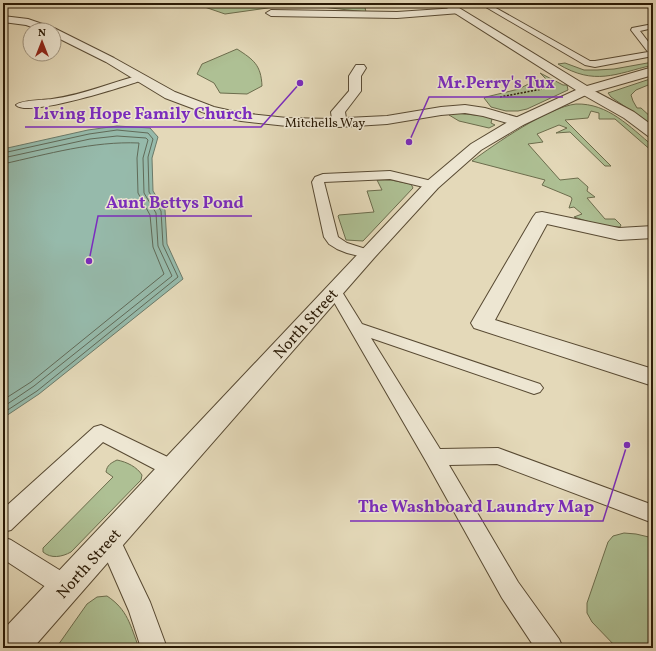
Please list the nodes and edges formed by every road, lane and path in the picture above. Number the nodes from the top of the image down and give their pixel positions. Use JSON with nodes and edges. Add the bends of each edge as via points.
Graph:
{"nodes":[{"id":1,"x":444,"y":3,"type":"edge"},
{"id":2,"x":482,"y":3,"type":"edge"},
{"id":3,"x":457,"y":11,"type":"junction"},
{"id":4,"x":271,"y":13,"type":"dead end"},
{"id":5,"x":3,"y":19,"type":"edge"},
{"id":6,"x":28,"y":22,"type":"edge"},
{"id":7,"x":653,"y":26,"type":"edge"},
{"id":8,"x":62,"y":36,"type":"edge"},
{"id":9,"x":653,"y":54,"type":"edge"},
{"id":10,"x":360,"y":68,"type":"dead end"},
{"id":11,"x":653,"y":71,"type":"edge"},
{"id":12,"x":140,"y":78,"type":"junction"},
{"id":13,"x":542,"y":88,"type":"dead end"},
{"id":14,"x":585,"y":90,"type":"junction"},
{"id":15,"x":499,"y":97,"type":"dead end"},
{"id":16,"x":21,"y":105,"type":"dead end"},
{"id":17,"x":518,"y":122,"type":"junction"},
{"id":18,"x":339,"y":123,"type":"junction"},
{"id":19,"x":653,"y":133,"type":"edge"},
{"id":20,"x":432,"y":185,"type":"junction"},
{"id":21,"x":653,"y":232,"type":"edge"},
{"id":22,"x":367,"y":254,"type":"junction"},
{"id":23,"x":334,"y":290,"type":"junction"},
{"id":24,"x":356,"y":327,"type":"junction"},
{"id":25,"x":653,"y":378,"type":"edge"},
{"id":26,"x":534,"y":388,"type":"dead end"},
{"id":27,"x":434,"y":457,"type":"junction"},
{"id":28,"x":173,"y":469,"type":"junction"},
{"id":29,"x":653,"y":514,"type":"edge"},
{"id":30,"x":3,"y":523,"type":"edge"},
{"id":31,"x":108,"y":540,"type":"junction"},
{"id":32,"x":3,"y":547,"type":"edge"},
{"id":33,"x":66,"y":587,"type":"junction"},
{"id":34,"x":10,"y":648,"type":"edge"},
{"id":35,"x":154,"y":648,"type":"edge"},
{"id":36,"x":550,"y":648,"type":"edge"}],
"edges":[{"from":1,"to":3,"type":"street"},
{"from":2,"to":9,"type":"lane","via":[[588,63]]},
{"from":3,"to":4,"type":"street","via":[[397,15]]},
{"from":3,"to":14,"type":"street"},
{"from":5,"to":6,"type":"street"},
{"from":7,"to":9,"type":"lane","via":[[636,30]]},
{"from":8,"to":12,"type":"street","name":"Mitchells Way"},
{"from":10,"to":18,"type":"street","via":[[355,76],[355,91],[338,112]]},
{"from":11,"to":14,"type":"street","name":"North Street"},
{"from":12,"to":16,"type":"lane","via":[[74,100]]},
{"from":12,"to":18,"type":"street","name":"Mitchells Way","via":[[186,102],[223,113],[271,121]]},
{"from":13,"to":15,"type":"path"},
{"from":14,"to":17,"type":"street","name":"North Street"},
{"from":14,"to":19,"type":"street","via":[[629,115]]},
{"from":17,"to":18,"type":"street","name":"Mitchells Way","via":[[478,111],[458,109],[387,120]]},
{"from":17,"to":20,"type":"street","name":"North Street","via":[[476,147]]},
{"from":20,"to":22,"type":"street","name":"North Street"},
{"from":20,"to":22,"type":"lane","via":[[390,176],[319,180],[333,241]]},
{"from":21,"to":25,"type":"street","via":[[619,234],[542,217],[482,323]]},
{"from":22,"to":23,"type":"street","name":"North Street"},
{"from":23,"to":24,"type":"lane"},
{"from":23,"to":28,"type":"street","name":"North Street"},
{"from":24,"to":26,"type":"lane"},
{"from":24,"to":27,"type":"lane"},
{"from":27,"to":29,"type":"lane","via":[[498,456]]},
{"from":27,"to":36,"type":"lane","via":[[510,590]]},
{"from":28,"to":30,"type":"lane","via":[[101,432]]},
{"from":28,"to":31,"type":"street","name":"North Street"},
{"from":31,"to":33,"type":"street","name":"North Street"},
{"from":31,"to":35,"type":"lane","via":[[141,610]]},
{"from":32,"to":33,"type":"lane"},
{"from":33,"to":34,"type":"street","name":"North Street"}]}
